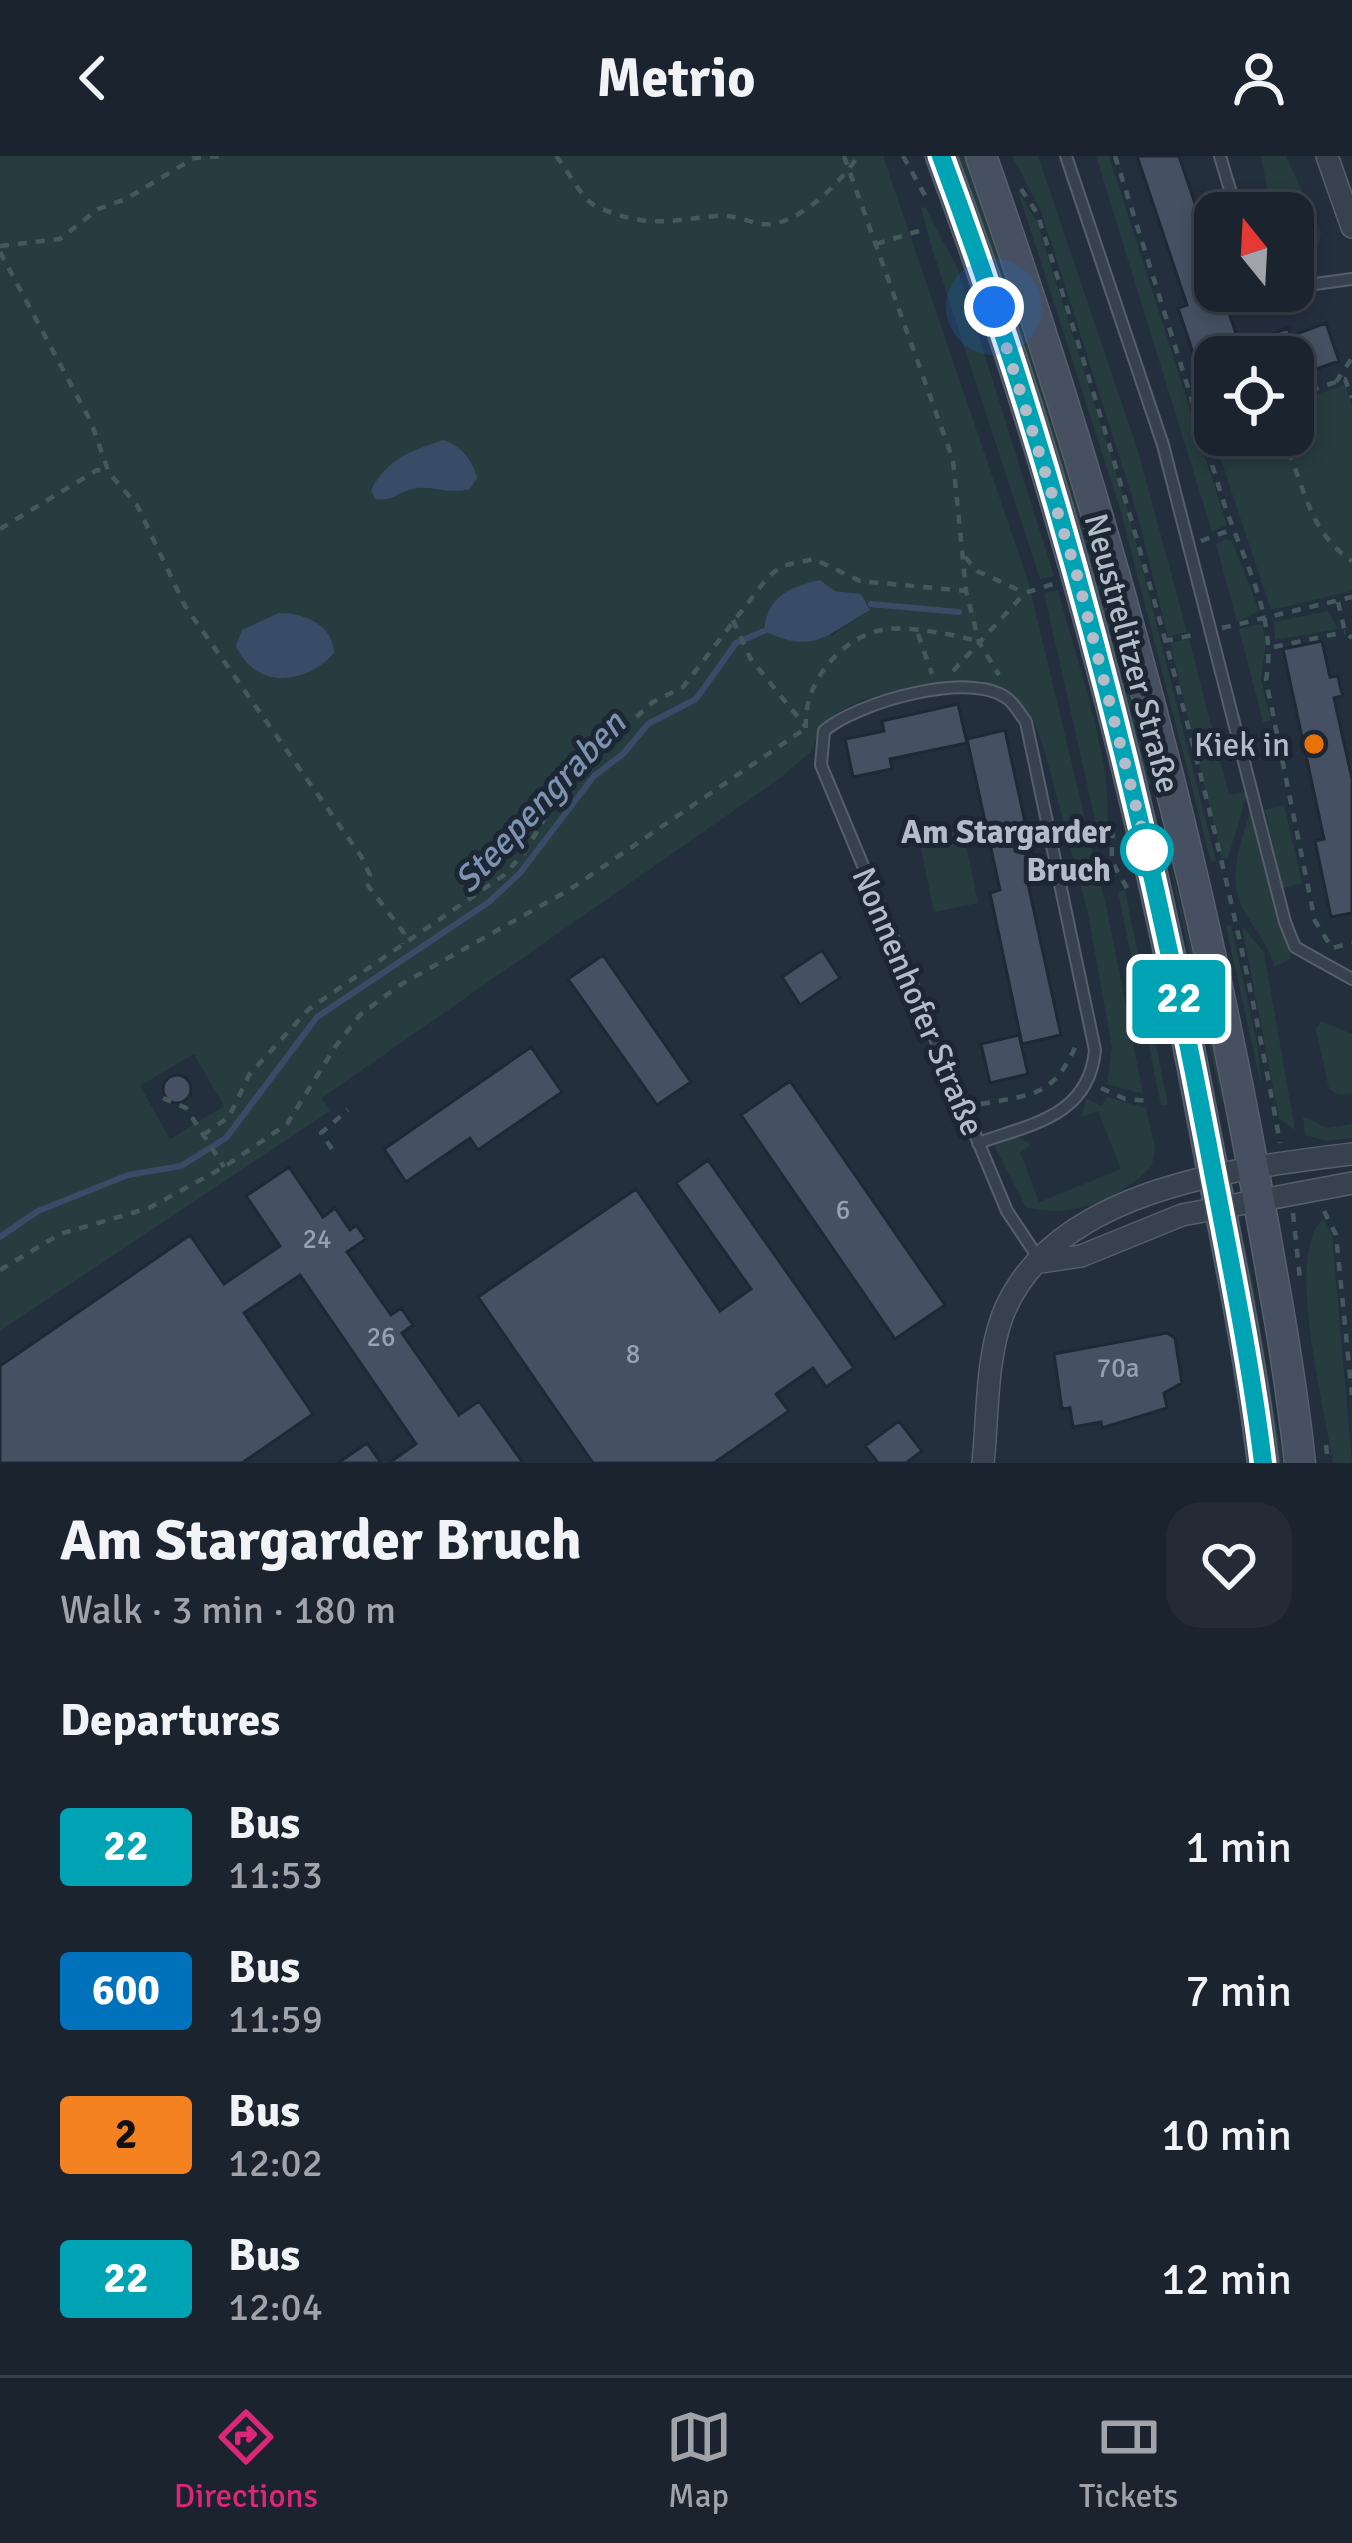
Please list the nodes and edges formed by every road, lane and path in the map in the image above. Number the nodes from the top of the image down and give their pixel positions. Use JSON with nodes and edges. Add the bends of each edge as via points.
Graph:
{"nodes":[{"id":1,"x":221,"y":156,"type":"edge"},
{"id":2,"x":556,"y":156,"type":"edge"},
{"id":3,"x":844,"y":156,"type":"edge"},
{"id":4,"x":858,"y":156,"type":"edge"},
{"id":5,"x":902,"y":156,"type":"edge"},
{"id":6,"x":941,"y":156,"type":"edge"},
{"id":7,"x":981,"y":156,"type":"edge"},
{"id":8,"x":1066,"y":156,"type":"edge"},
{"id":9,"x":1115,"y":156,"type":"edge"},
{"id":10,"x":1220,"y":156,"type":"edge"},
{"id":11,"x":1327,"y":156,"type":"edge"},
{"id":12,"x":849,"y":170,"type":"junction"},
{"id":13,"x":909,"y":173,"type":"dead end"},
{"id":14,"x":1018,"y":183,"type":"dead end"},
{"id":15,"x":1231,"y":192,"type":"edge"},
{"id":16,"x":1352,"y":227,"type":"edge"},
{"id":17,"x":922,"y":230,"type":"dead end"},
{"id":18,"x":876,"y":244,"type":"junction"},
{"id":19,"x":0,"y":249,"type":"edge"},
{"id":20,"x":1352,"y":278,"type":"edge"},
{"id":21,"x":1314,"y":284,"type":"edge"},
{"id":22,"x":1352,"y":358,"type":"edge"},
{"id":23,"x":1336,"y":382,"type":"junction"},
{"id":24,"x":1314,"y":389,"type":"edge"},
{"id":25,"x":1352,"y":398,"type":"edge"},
{"id":26,"x":1194,"y":407,"type":"edge"},
{"id":27,"x":1210,"y":456,"type":"edge"},
{"id":28,"x":1289,"y":456,"type":"edge"},
{"id":29,"x":109,"y":473,"type":"junction"},
{"id":30,"x":0,"y":530,"type":"edge"},
{"id":31,"x":1233,"y":530,"type":"junction"},
{"id":32,"x":1190,"y":544,"type":"junction"},
{"id":33,"x":964,"y":556,"type":"junction"},
{"id":34,"x":1352,"y":561,"type":"edge"},
{"id":35,"x":1061,"y":581,"type":"dead end"},
{"id":36,"x":967,"y":591,"type":"junction"},
{"id":37,"x":1025,"y":593,"type":"junction"},
{"id":38,"x":1352,"y":598,"type":"edge"},
{"id":39,"x":1338,"y":602,"type":"junction"},
{"id":40,"x":1266,"y":617,"type":"junction"},
{"id":41,"x":733,"y":620,"type":"junction"},
{"id":42,"x":1212,"y":630,"type":"junction"},
{"id":43,"x":1345,"y":632,"type":"junction"},
{"id":44,"x":918,"y":634,"type":"junction"},
{"id":45,"x":1352,"y":638,"type":"edge"},
{"id":46,"x":1166,"y":641,"type":"junction"},
{"id":47,"x":979,"y":642,"type":"junction"},
{"id":48,"x":1272,"y":648,"type":"junction"},
{"id":49,"x":941,"y":690,"type":"junction"},
{"id":50,"x":1006,"y":697,"type":"junction"},
{"id":51,"x":806,"y":728,"type":"junction"},
{"id":52,"x":1108,"y":851,"type":"dead end"},
{"id":53,"x":1112,"y":870,"type":"dead end"},
{"id":54,"x":1352,"y":943,"type":"edge"},
{"id":55,"x":403,"y":944,"type":"junction"},
{"id":56,"x":1352,"y":979,"type":"edge"},
{"id":57,"x":1090,"y":1018,"type":"junction"},
{"id":58,"x":163,"y":1098,"type":"dead end"},
{"id":59,"x":1126,"y":1100,"type":"dead end"},
{"id":60,"x":1151,"y":1101,"type":"dead end"},
{"id":61,"x":348,"y":1110,"type":"dead end"},
{"id":62,"x":965,"y":1111,"type":"junction"},
{"id":63,"x":1278,"y":1127,"type":"dead end"},
{"id":64,"x":204,"y":1136,"type":"junction"},
{"id":65,"x":978,"y":1143,"type":"junction"},
{"id":66,"x":332,"y":1149,"type":"dead end"},
{"id":67,"x":1352,"y":1154,"type":"edge"},
{"id":68,"x":224,"y":1167,"type":"junction"},
{"id":69,"x":1253,"y":1170,"type":"junction"},
{"id":70,"x":1214,"y":1177,"type":"junction"},
{"id":71,"x":1352,"y":1183,"type":"edge"},
{"id":72,"x":1258,"y":1201,"type":"junction"},
{"id":73,"x":1220,"y":1208,"type":"junction"},
{"id":74,"x":1324,"y":1211,"type":"dead end"},
{"id":75,"x":1042,"y":1262,"type":"junction"},
{"id":76,"x":0,"y":1270,"type":"edge"},
{"id":77,"x":1352,"y":1395,"type":"edge"},
{"id":78,"x":983,"y":1463,"type":"edge"},
{"id":79,"x":1263,"y":1463,"type":"edge"},
{"id":80,"x":1300,"y":1463,"type":"edge"}],
"edges":[{"from":1,"to":19,"type":"path","via":[[194,158],[98,209],[60,239]]},
{"from":2,"to":12,"type":"path","via":[[591,204],[649,224],[718,215],[785,220]]},
{"from":3,"to":12,"type":"path"},
{"from":4,"to":12,"type":"path"},
{"from":5,"to":13,"type":"path"},
{"from":6,"to":70,"type":"main road","name":"Neustrelitzer Straße","via":[[1077,575],[1150,861]]},
{"from":7,"to":69,"type":"main road","name":"Neustrelitzer Straße","via":[[1114,567],[1188,853]]},
{"from":8,"to":32,"type":"lane"},
{"from":9,"to":26,"type":"path"},
{"from":10,"to":15,"type":"lane"},
{"from":11,"to":16,"type":"street"},
{"from":12,"to":18,"type":"path"},
{"from":14,"to":46,"type":"path","via":[[1036,213],[1080,348]]},
{"from":17,"to":18,"type":"path"},
{"from":18,"to":33,"type":"path","via":[[952,460]]},
{"from":19,"to":29,"type":"path","via":[[91,422]]},
{"from":20,"to":21,"type":"lane"},
{"from":22,"to":23,"type":"path"},
{"from":23,"to":24,"type":"path"},
{"from":23,"to":25,"type":"path","via":[[1346,379]]},
{"from":27,"to":31,"type":"path"},
{"from":28,"to":34,"type":"path","via":[[1310,512]]},
{"from":29,"to":30,"type":"path","via":[[97,470]]},
{"from":29,"to":55,"type":"path","via":[[137,505],[204,636],[361,856],[366,883],[404,933]]},
{"from":31,"to":32,"type":"path"},
{"from":31,"to":40,"type":"path"},
{"from":32,"to":42,"type":"lane"},
{"from":33,"to":36,"type":"path"},
{"from":33,"to":37,"type":"path","via":[[977,571]]},
{"from":35,"to":37,"type":"path"},
{"from":36,"to":41,"type":"path","via":[[860,580],[800,560],[768,577]]},
{"from":36,"to":47,"type":"path"},
{"from":37,"to":47,"type":"path"},
{"from":38,"to":39,"type":"path"},
{"from":39,"to":40,"type":"path"},
{"from":39,"to":43,"type":"path"},
{"from":40,"to":42,"type":"path"},
{"from":40,"to":48,"type":"path"},
{"from":41,"to":51,"type":"path","via":[[750,658]]},
{"from":41,"to":55,"type":"path","via":[[683,687],[653,702],[569,778],[504,875]]},
{"from":42,"to":46,"type":"path"},
{"from":42,"to":56,"type":"lane","via":[[1285,922],[1295,946]]},
{"from":43,"to":45,"type":"path"},
{"from":43,"to":48,"type":"path"},
{"from":44,"to":47,"type":"path"},
{"from":44,"to":49,"type":"path"},
{"from":44,"to":51,"type":"path","via":[[877,631],[824,668],[806,699]]},
{"from":46,"to":63,"type":"path"},
{"from":47,"to":49,"type":"path"},
{"from":47,"to":50,"type":"path"},
{"from":48,"to":54,"type":"path","via":[[1266,680],[1315,921],[1332,947]]},
{"from":49,"to":50,"type":"lane","via":[[980,688]]},
{"from":49,"to":62,"type":"lane","name":"Nonnenhofer Straße","via":[[862,706],[824,731],[821,765]]},
{"from":50,"to":57,"type":"lane","via":[[1026,722],[1035,752]]},
{"from":51,"to":68,"type":"path","via":[[569,890],[400,985],[335,1046],[287,1124]]},
{"from":52,"to":53,"type":"path"},
{"from":55,"to":64,"type":"path","via":[[309,1009],[249,1075],[229,1117]]},
{"from":57,"to":62,"type":"path","via":[[1048,1089]]},
{"from":57,"to":65,"type":"lane","via":[[1093,1069],[1081,1098]]},
{"from":58,"to":64,"type":"path","via":[[186,1108]]},
{"from":59,"to":60,"type":"path"},
{"from":61,"to":66,"type":"path","via":[[321,1133]]},
{"from":62,"to":65,"type":"lane","name":"Nonnenhofer Straße"},
{"from":64,"to":68,"type":"path"},
{"from":65,"to":75,"type":"lane","name":"Nonnenhofer Straße","via":[[1007,1211]]},
{"from":67,"to":69,"type":"street"},
{"from":68,"to":76,"type":"path","via":[[149,1208],[60,1234]]},
{"from":69,"to":70,"type":"street"},
{"from":69,"to":72,"type":"main road","name":"Neustrelitzer Straße"},
{"from":70,"to":73,"type":"main road","name":"Neustrelitzer Straße"},
{"from":70,"to":75,"type":"street","via":[[1158,1190],[1069,1232]]},
{"from":71,"to":72,"type":"street"},
{"from":72,"to":73,"type":"street"},
{"from":72,"to":80,"type":"main road","name":"Neustrelitzer Straße"},
{"from":73,"to":75,"type":"street"},
{"from":73,"to":79,"type":"main road","name":"Neustrelitzer Straße"},
{"from":74,"to":77,"type":"path","via":[[1336,1234]]},
{"from":75,"to":78,"type":"street","via":[[1001,1320]]}]}
